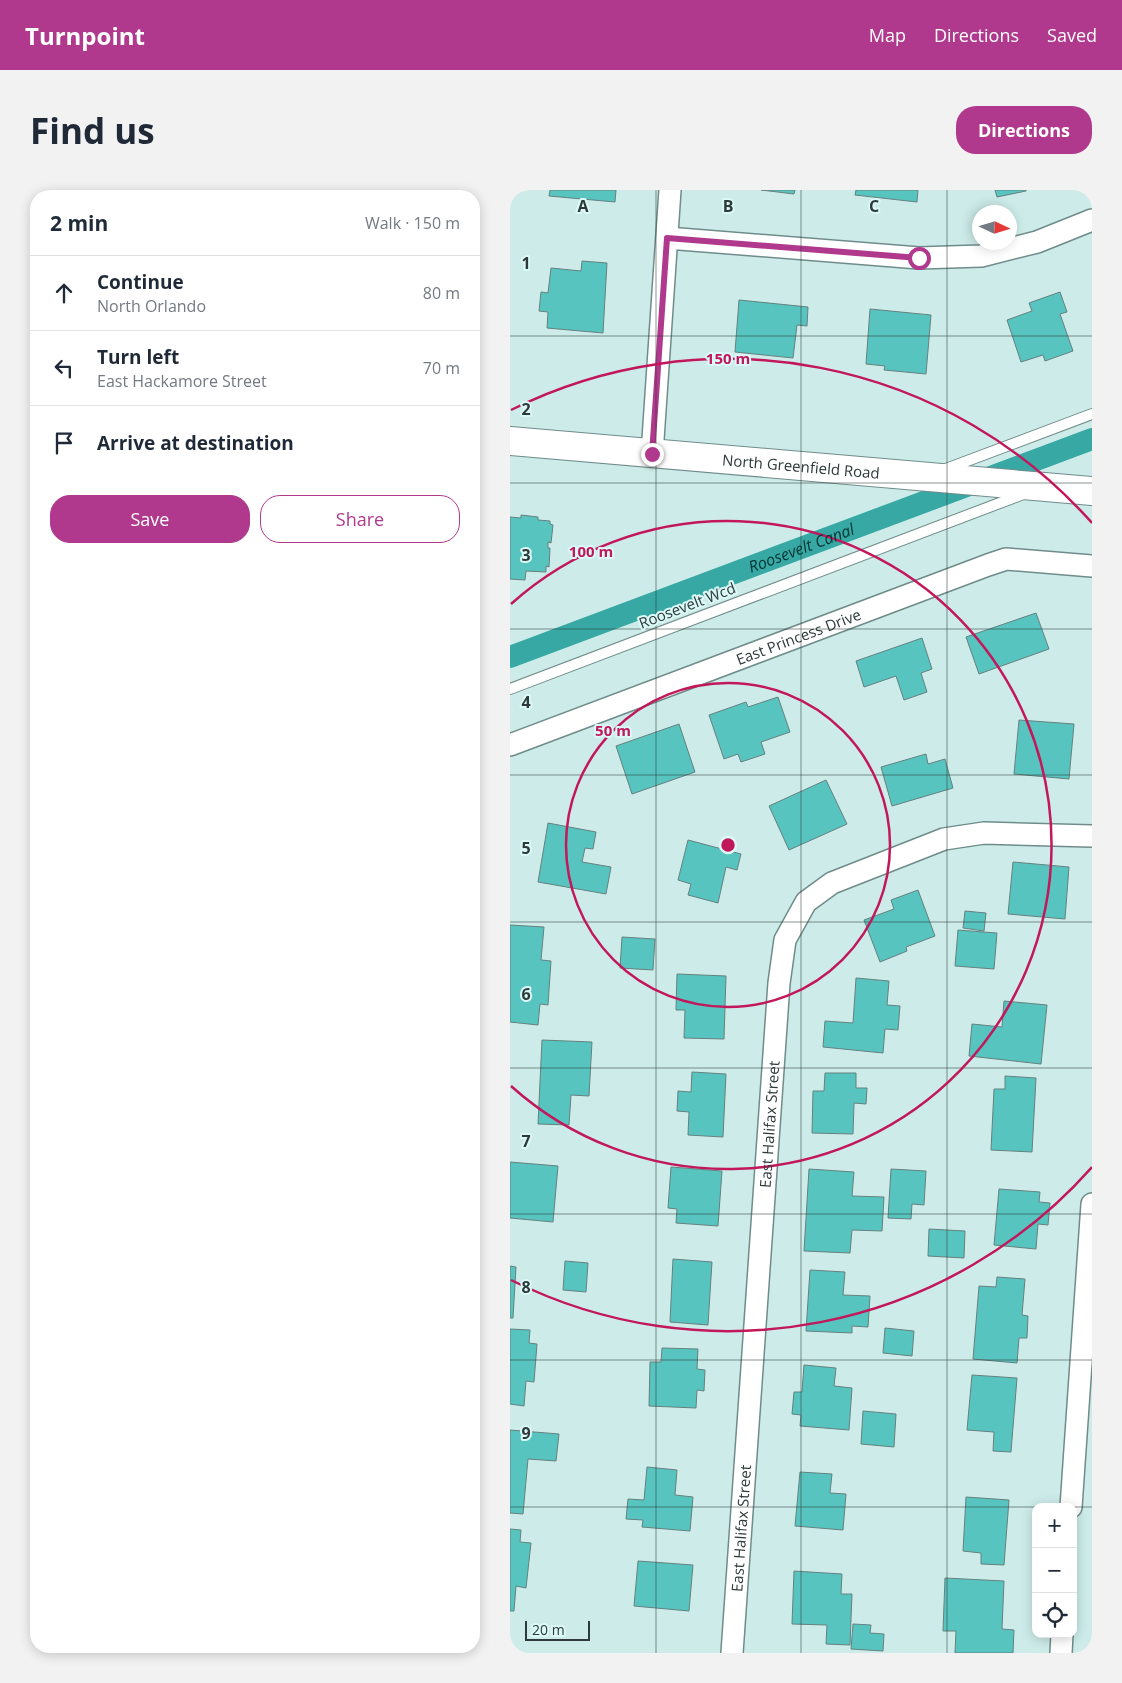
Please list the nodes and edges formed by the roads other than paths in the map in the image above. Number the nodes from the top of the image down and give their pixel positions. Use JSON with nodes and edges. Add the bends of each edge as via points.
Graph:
{"nodes":[{"id":1,"x":670,"y":190,"type":"edge"},
{"id":2,"x":1092,"y":220,"type":"edge"},
{"id":3,"x":667,"y":238,"type":"junction"},
{"id":4,"x":1092,"y":414,"type":"edge"},
{"id":5,"x":510,"y":441,"type":"edge"},
{"id":6,"x":652,"y":454,"type":"junction"},
{"id":7,"x":933,"y":477,"type":"junction"},
{"id":8,"x":1036,"y":486,"type":"junction"},
{"id":9,"x":1092,"y":491,"type":"edge"},
{"id":10,"x":1092,"y":566,"type":"edge"},
{"id":11,"x":510,"y":689,"type":"edge"},
{"id":12,"x":510,"y":745,"type":"edge"},
{"id":13,"x":1092,"y":836,"type":"edge"},
{"id":14,"x":1092,"y":1204,"type":"edge"},
{"id":15,"x":1071,"y":1503,"type":"edge"},
{"id":16,"x":1062,"y":1638,"type":"edge"},
{"id":17,"x":732,"y":1653,"type":"edge"},
{"id":18,"x":1061,"y":1653,"type":"edge"}],
"edges":[{"from":1,"to":3,"type":"street"},
{"from":2,"to":3,"type":"street","via":[[1037,242],[981,256],[919,258]]},
{"from":3,"to":6,"type":"street"},
{"from":4,"to":7,"type":"lane"},
{"from":5,"to":6,"type":"main road","name":"North Greenfield Road"},
{"from":6,"to":7,"type":"main road","name":"North Greenfield Road"},
{"from":7,"to":8,"type":"main road","name":"North Greenfield Road"},
{"from":8,"to":9,"type":"main road","name":"North Greenfield Road"},
{"from":8,"to":11,"type":"lane","name":"Roosevelt Wcd"},
{"from":10,"to":12,"type":"street","name":"East Princess Drive","via":[[1006,559]]},
{"from":13,"to":17,"type":"street","name":"East Halifax Street","via":[[984,833],[944,839],[832,883],[806,902],[785,940],[778,993]]},
{"from":14,"to":15,"type":"street"},
{"from":16,"to":18,"type":"street"}]}
